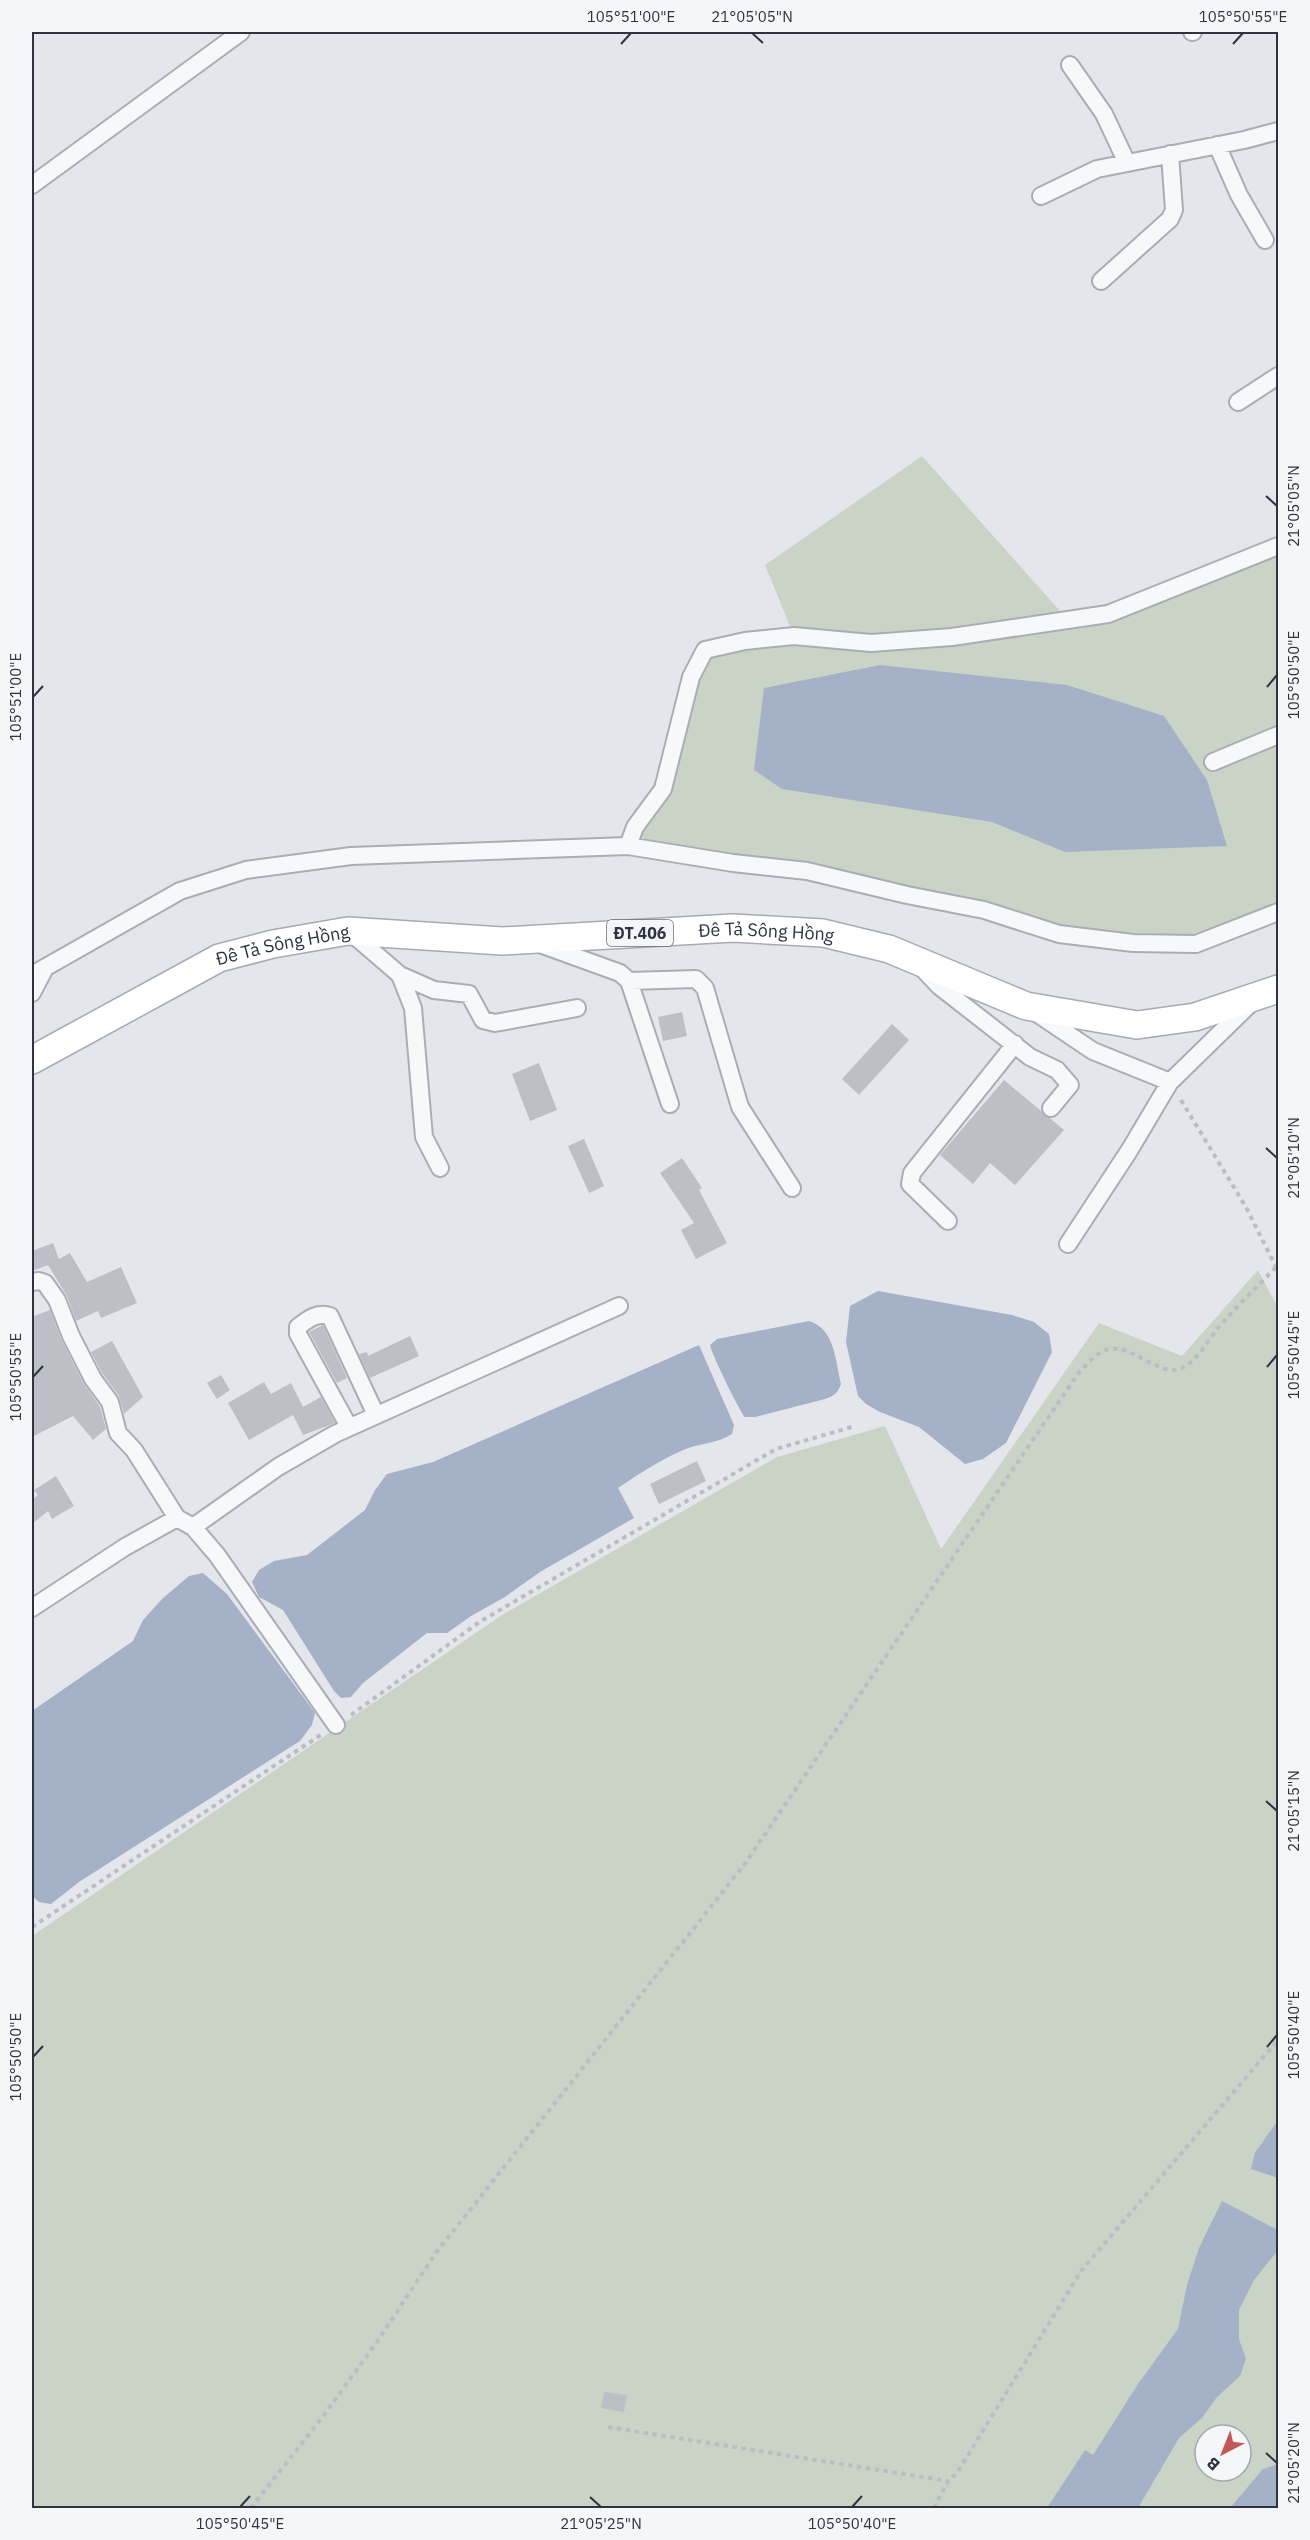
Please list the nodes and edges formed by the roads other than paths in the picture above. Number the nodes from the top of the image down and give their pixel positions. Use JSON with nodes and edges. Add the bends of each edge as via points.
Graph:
{"nodes":[{"id":1,"x":241,"y":32,"type":"edge"},
{"id":2,"x":1070,"y":65,"type":"dead end"},
{"id":3,"x":1278,"y":130,"type":"edge"},
{"id":4,"x":1217,"y":146,"type":"junction"},
{"id":5,"x":1170,"y":154,"type":"junction"},
{"id":6,"x":1127,"y":163,"type":"junction"},
{"id":7,"x":32,"y":185,"type":"edge"},
{"id":8,"x":1041,"y":196,"type":"dead end"},
{"id":9,"x":1265,"y":240,"type":"dead end"},
{"id":10,"x":1101,"y":281,"type":"dead end"},
{"id":11,"x":1278,"y":376,"type":"edge"},
{"id":12,"x":1238,"y":402,"type":"dead end"},
{"id":13,"x":1278,"y":546,"type":"edge"},
{"id":14,"x":1278,"y":735,"type":"edge"},
{"id":15,"x":1213,"y":762,"type":"dead end"},
{"id":16,"x":628,"y":846,"type":"junction"},
{"id":17,"x":1278,"y":912,"type":"edge"},
{"id":18,"x":348,"y":931,"type":"junction"},
{"id":19,"x":528,"y":939,"type":"junction"},
{"id":20,"x":916,"y":960,"type":"junction"},
{"id":21,"x":38,"y":972,"type":"edge"},
{"id":22,"x":400,"y":975,"type":"junction"},
{"id":23,"x":629,"y":981,"type":"junction"},
{"id":24,"x":1269,"y":992,"type":"edge"},
{"id":25,"x":32,"y":993,"type":"edge"},
{"id":26,"x":1026,"y":1006,"type":"junction"},
{"id":27,"x":577,"y":1008,"type":"dead end"},
{"id":28,"x":1015,"y":1044,"type":"junction"},
{"id":29,"x":32,"y":1060,"type":"edge"},
{"id":30,"x":1170,"y":1082,"type":"junction"},
{"id":31,"x":670,"y":1104,"type":"dead end"},
{"id":32,"x":1051,"y":1108,"type":"dead end"},
{"id":33,"x":440,"y":1168,"type":"dead end"},
{"id":34,"x":792,"y":1188,"type":"dead end"},
{"id":35,"x":948,"y":1221,"type":"dead end"},
{"id":36,"x":1068,"y":1244,"type":"dead end"},
{"id":37,"x":32,"y":1282,"type":"edge"},
{"id":38,"x":619,"y":1306,"type":"dead end"},
{"id":39,"x":376,"y":1415,"type":"junction"},
{"id":40,"x":349,"y":1427,"type":"junction"},
{"id":41,"x":177,"y":1518,"type":"junction"},
{"id":42,"x":193,"y":1527,"type":"junction"},
{"id":43,"x":32,"y":1608,"type":"edge"},
{"id":44,"x":336,"y":1725,"type":"road end"}],
"edges":[{"from":1,"to":7,"type":"street"},
{"from":2,"to":6,"type":"street","via":[[1104,114]]},
{"from":3,"to":4,"type":"street"},
{"from":4,"to":5,"type":"street"},
{"from":4,"to":9,"type":"street"},
{"from":5,"to":6,"type":"street"},
{"from":5,"to":10,"type":"street","via":[[1174,210],[1170,219]]},
{"from":6,"to":8,"type":"street","via":[[1097,168]]},
{"from":11,"to":12,"type":"street"},
{"from":13,"to":16,"type":"street","via":[[1108,614],[951,638],[871,643],[794,636],[705,650],[691,677],[663,789],[635,827]]},
{"from":14,"to":15,"type":"street"},
{"from":16,"to":17,"type":"street","via":[[807,871],[984,910],[1059,934],[1133,943],[1196,944]]},
{"from":16,"to":21,"type":"street","via":[[351,856],[246,870],[180,891]]},
{"from":18,"to":19,"type":"main road","name":"Đê Tả Sông Hồng","number":"ĐT.406","via":[[502,941]]},
{"from":18,"to":22,"type":"street"},
{"from":18,"to":29,"type":"main road","name":"Đê Tả Sông Hồng","number":"ĐT.406","via":[[219,958]]},
{"from":19,"to":20,"type":"main road","name":"Đê Tả Sông Hồng","number":"ĐT.406","via":[[733,928],[823,933],[889,949]]},
{"from":19,"to":23,"type":"street","via":[[620,973]]},
{"from":20,"to":26,"type":"main road","name":"Đê Tả Sông Hồng","number":"ĐT.406"},
{"from":20,"to":28,"type":"street","via":[[939,986]]},
{"from":21,"to":25,"type":"street"},
{"from":22,"to":27,"type":"street","via":[[434,990],[469,994],[483,1020],[495,1023]]},
{"from":22,"to":33,"type":"street","via":[[413,1008],[424,1137]]},
{"from":23,"to":31,"type":"street"},
{"from":23,"to":34,"type":"street","via":[[696,979],[705,988],[740,1107]]},
{"from":24,"to":26,"type":"main road","name":"Đê Tả Sông Hồng","number":"ĐT.406","via":[[1195,1017],[1137,1025]]},
{"from":24,"to":30,"type":"street"},
{"from":26,"to":30,"type":"street","via":[[1093,1051]]},
{"from":28,"to":32,"type":"street","via":[[1056,1070],[1070,1085]]},
{"from":28,"to":35,"type":"street","via":[[912,1173],[910,1184]]},
{"from":30,"to":36,"type":"street"},
{"from":37,"to":41,"type":"street","via":[[45,1283],[54,1294],[93,1379],[110,1402],[118,1433],[134,1450]]},
{"from":38,"to":39,"type":"street"},
{"from":39,"to":40,"type":"street"},
{"from":39,"to":40,"type":"street","via":[[330,1316],[322,1314],[309,1319],[298,1327],[298,1334]]},
{"from":40,"to":42,"type":"street","via":[[278,1467]]},
{"from":41,"to":42,"type":"street"},
{"from":41,"to":43,"type":"street"},
{"from":42,"to":44,"type":"street"}]}
